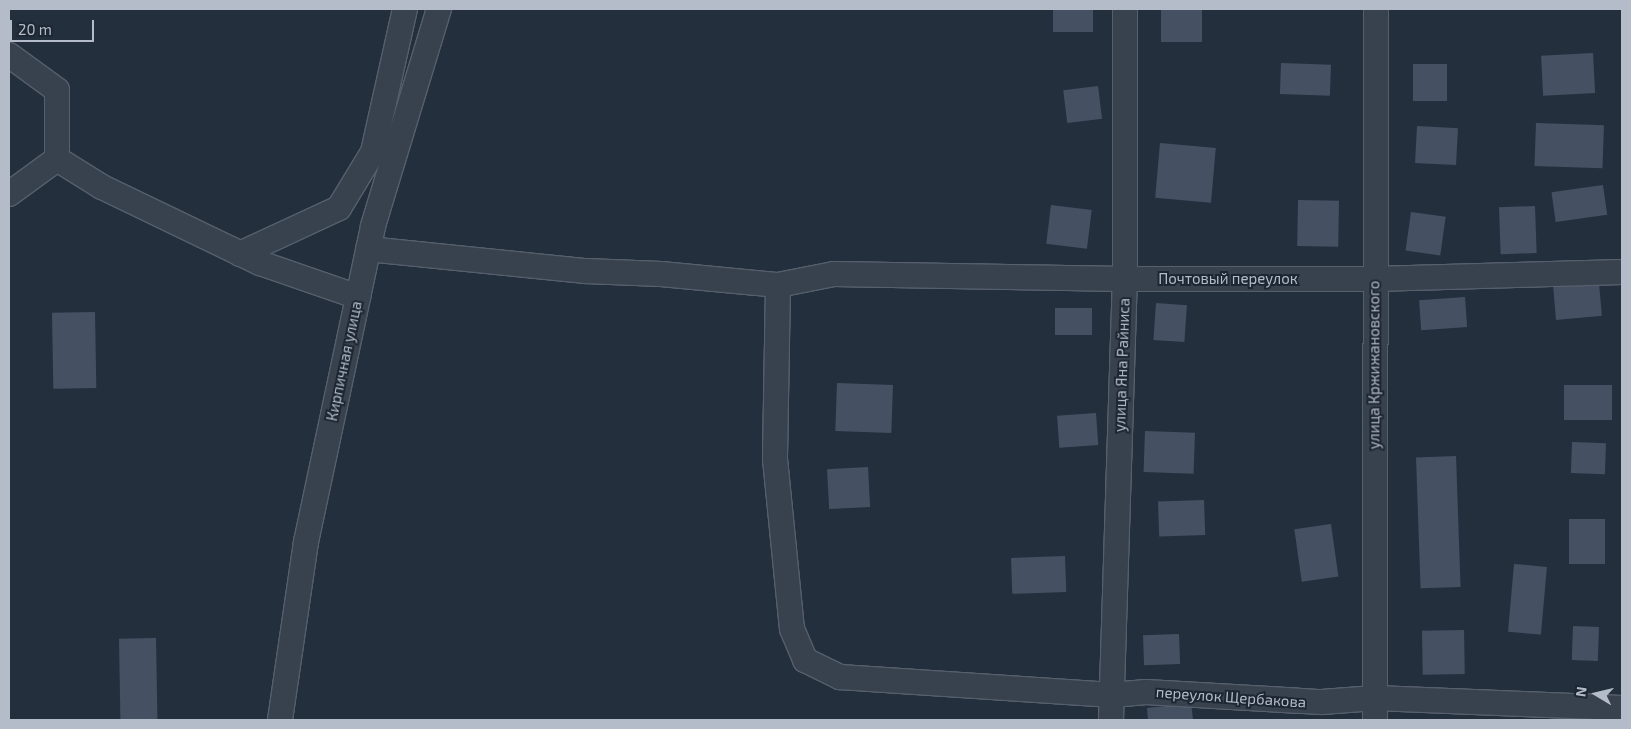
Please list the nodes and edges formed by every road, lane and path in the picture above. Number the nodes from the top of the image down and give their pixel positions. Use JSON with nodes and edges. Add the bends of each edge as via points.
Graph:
{"nodes":[{"id":1,"x":404,"y":9,"type":"edge"},
{"id":2,"x":439,"y":9,"type":"edge"},
{"id":3,"x":1125,"y":9,"type":"edge"},
{"id":4,"x":1376,"y":9,"type":"edge"},
{"id":5,"x":9,"y":55,"type":"edge"},
{"id":6,"x":57,"y":159,"type":"junction"},
{"id":7,"x":10,"y":190,"type":"edge"},
{"id":8,"x":368,"y":249,"type":"junction"},
{"id":9,"x":240,"y":254,"type":"junction"},
{"id":10,"x":1622,"y":272,"type":"edge"},
{"id":11,"x":1374,"y":278,"type":"junction"},
{"id":12,"x":1125,"y":279,"type":"junction"},
{"id":13,"x":778,"y":285,"type":"junction"},
{"id":14,"x":358,"y":297,"type":"junction"},
{"id":15,"x":1112,"y":695,"type":"junction"},
{"id":16,"x":1622,"y":708,"type":"edge"},
{"id":17,"x":1375,"y":709,"type":"edge"},
{"id":18,"x":280,"y":720,"type":"edge"},
{"id":19,"x":1111,"y":720,"type":"edge"}],
"edges":[{"from":1,"to":9,"type":"street","via":[[373,152],[339,208]]},
{"from":2,"to":8,"type":"street","name":"Кирпичная улица"},
{"from":3,"to":12,"type":"street","name":"улица Яна Райниса"},
{"from":4,"to":11,"type":"street","name":"улица Кржижановского"},
{"from":5,"to":6,"type":"street","via":[[57,90]]},
{"from":6,"to":7,"type":"street"},
{"from":6,"to":9,"type":"street","via":[[102,187]]},
{"from":8,"to":13,"type":"street","name":"Почтовый переулок","via":[[586,271],[690,276]]},
{"from":8,"to":14,"type":"street","name":"Кирпичная улица"},
{"from":9,"to":14,"type":"street"},
{"from":10,"to":11,"type":"street","name":"Почтовый переулок"},
{"from":11,"to":12,"type":"street","name":"Почтовый переулок"},
{"from":11,"to":17,"type":"street","name":"улица Кржижановского"},
{"from":12,"to":13,"type":"street","name":"Почтовый переулок","via":[[834,274]]},
{"from":12,"to":15,"type":"street","name":"улица Яна Райниса"},
{"from":13,"to":15,"type":"street","name":"переулок Щербакова","via":[[775,459],[792,629],[805,660],[840,677]]},
{"from":14,"to":18,"type":"street","name":"Кирпичная улица","via":[[306,542]]},
{"from":15,"to":17,"type":"street","name":"переулок Щербакова","via":[[1146,692],[1322,702]]},
{"from":15,"to":19,"type":"street","name":"улица Яна Райниса"},
{"from":16,"to":17,"type":"street","name":"переулок Щербакова"}]}
